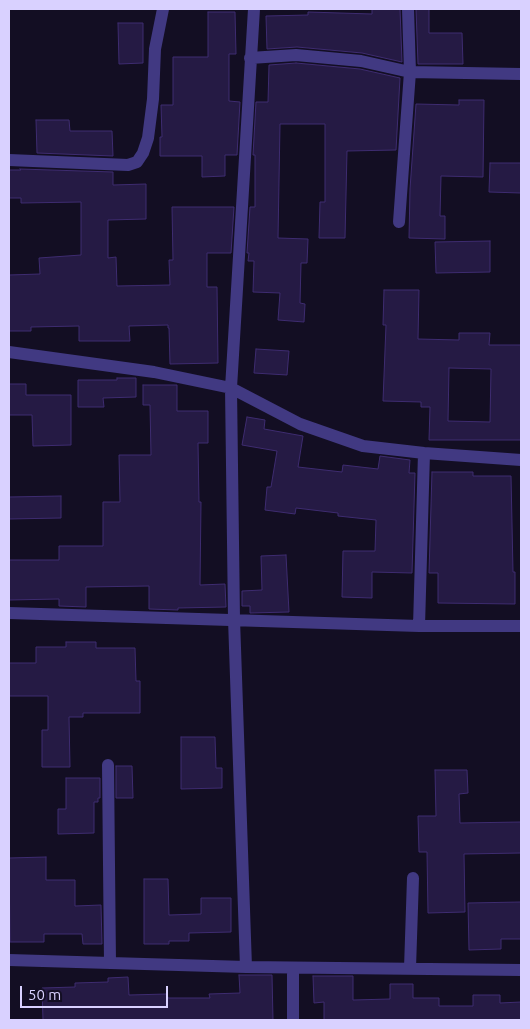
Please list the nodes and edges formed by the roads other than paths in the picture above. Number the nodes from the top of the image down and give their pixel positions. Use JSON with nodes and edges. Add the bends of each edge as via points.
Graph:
{"nodes":[{"id":1,"x":162,"y":9,"type":"edge"},
{"id":2,"x":254,"y":9,"type":"edge"},
{"id":3,"x":408,"y":9,"type":"edge"},
{"id":4,"x":250,"y":58,"type":"junction"},
{"id":5,"x":410,"y":72,"type":"junction"},
{"id":6,"x":521,"y":74,"type":"edge"},
{"id":7,"x":9,"y":160,"type":"edge"},
{"id":8,"x":399,"y":222,"type":"dead end"},
{"id":9,"x":9,"y":352,"type":"edge"},
{"id":10,"x":231,"y":388,"type":"junction"},
{"id":11,"x":424,"y":453,"type":"junction"},
{"id":12,"x":521,"y":460,"type":"edge"},
{"id":13,"x":9,"y":614,"type":"edge"},
{"id":14,"x":234,"y":619,"type":"junction"},
{"id":15,"x":419,"y":626,"type":"junction"},
{"id":16,"x":521,"y":626,"type":"edge"},
{"id":17,"x":108,"y":765,"type":"dead end"},
{"id":18,"x":413,"y":878,"type":"dead end"},
{"id":19,"x":9,"y":960,"type":"edge"},
{"id":20,"x":110,"y":963,"type":"junction"},
{"id":21,"x":246,"y":967,"type":"junction"},
{"id":22,"x":293,"y":968,"type":"junction"},
{"id":23,"x":410,"y":968,"type":"junction"},
{"id":24,"x":521,"y":970,"type":"edge"},
{"id":25,"x":293,"y":1020,"type":"edge"}],
"edges":[{"from":1,"to":7,"type":"street","via":[[155,49],[148,138],[137,162],[128,165]]},
{"from":2,"to":4,"type":"street"},
{"from":3,"to":5,"type":"street"},
{"from":4,"to":5,"type":"street","via":[[296,55],[361,61]]},
{"from":4,"to":10,"type":"street"},
{"from":5,"to":6,"type":"street"},
{"from":5,"to":8,"type":"street"},
{"from":9,"to":10,"type":"street","via":[[154,372]]},
{"from":10,"to":11,"type":"street","via":[[300,424],[363,446]]},
{"from":10,"to":14,"type":"street"},
{"from":11,"to":12,"type":"street"},
{"from":11,"to":15,"type":"street"},
{"from":13,"to":14,"type":"street"},
{"from":14,"to":15,"type":"street"},
{"from":14,"to":21,"type":"street"},
{"from":15,"to":16,"type":"street"},
{"from":17,"to":20,"type":"street"},
{"from":18,"to":23,"type":"street"},
{"from":19,"to":20,"type":"street"},
{"from":20,"to":21,"type":"street"},
{"from":21,"to":22,"type":"street"},
{"from":22,"to":23,"type":"street"},
{"from":22,"to":25,"type":"street"},
{"from":23,"to":24,"type":"street"}]}
